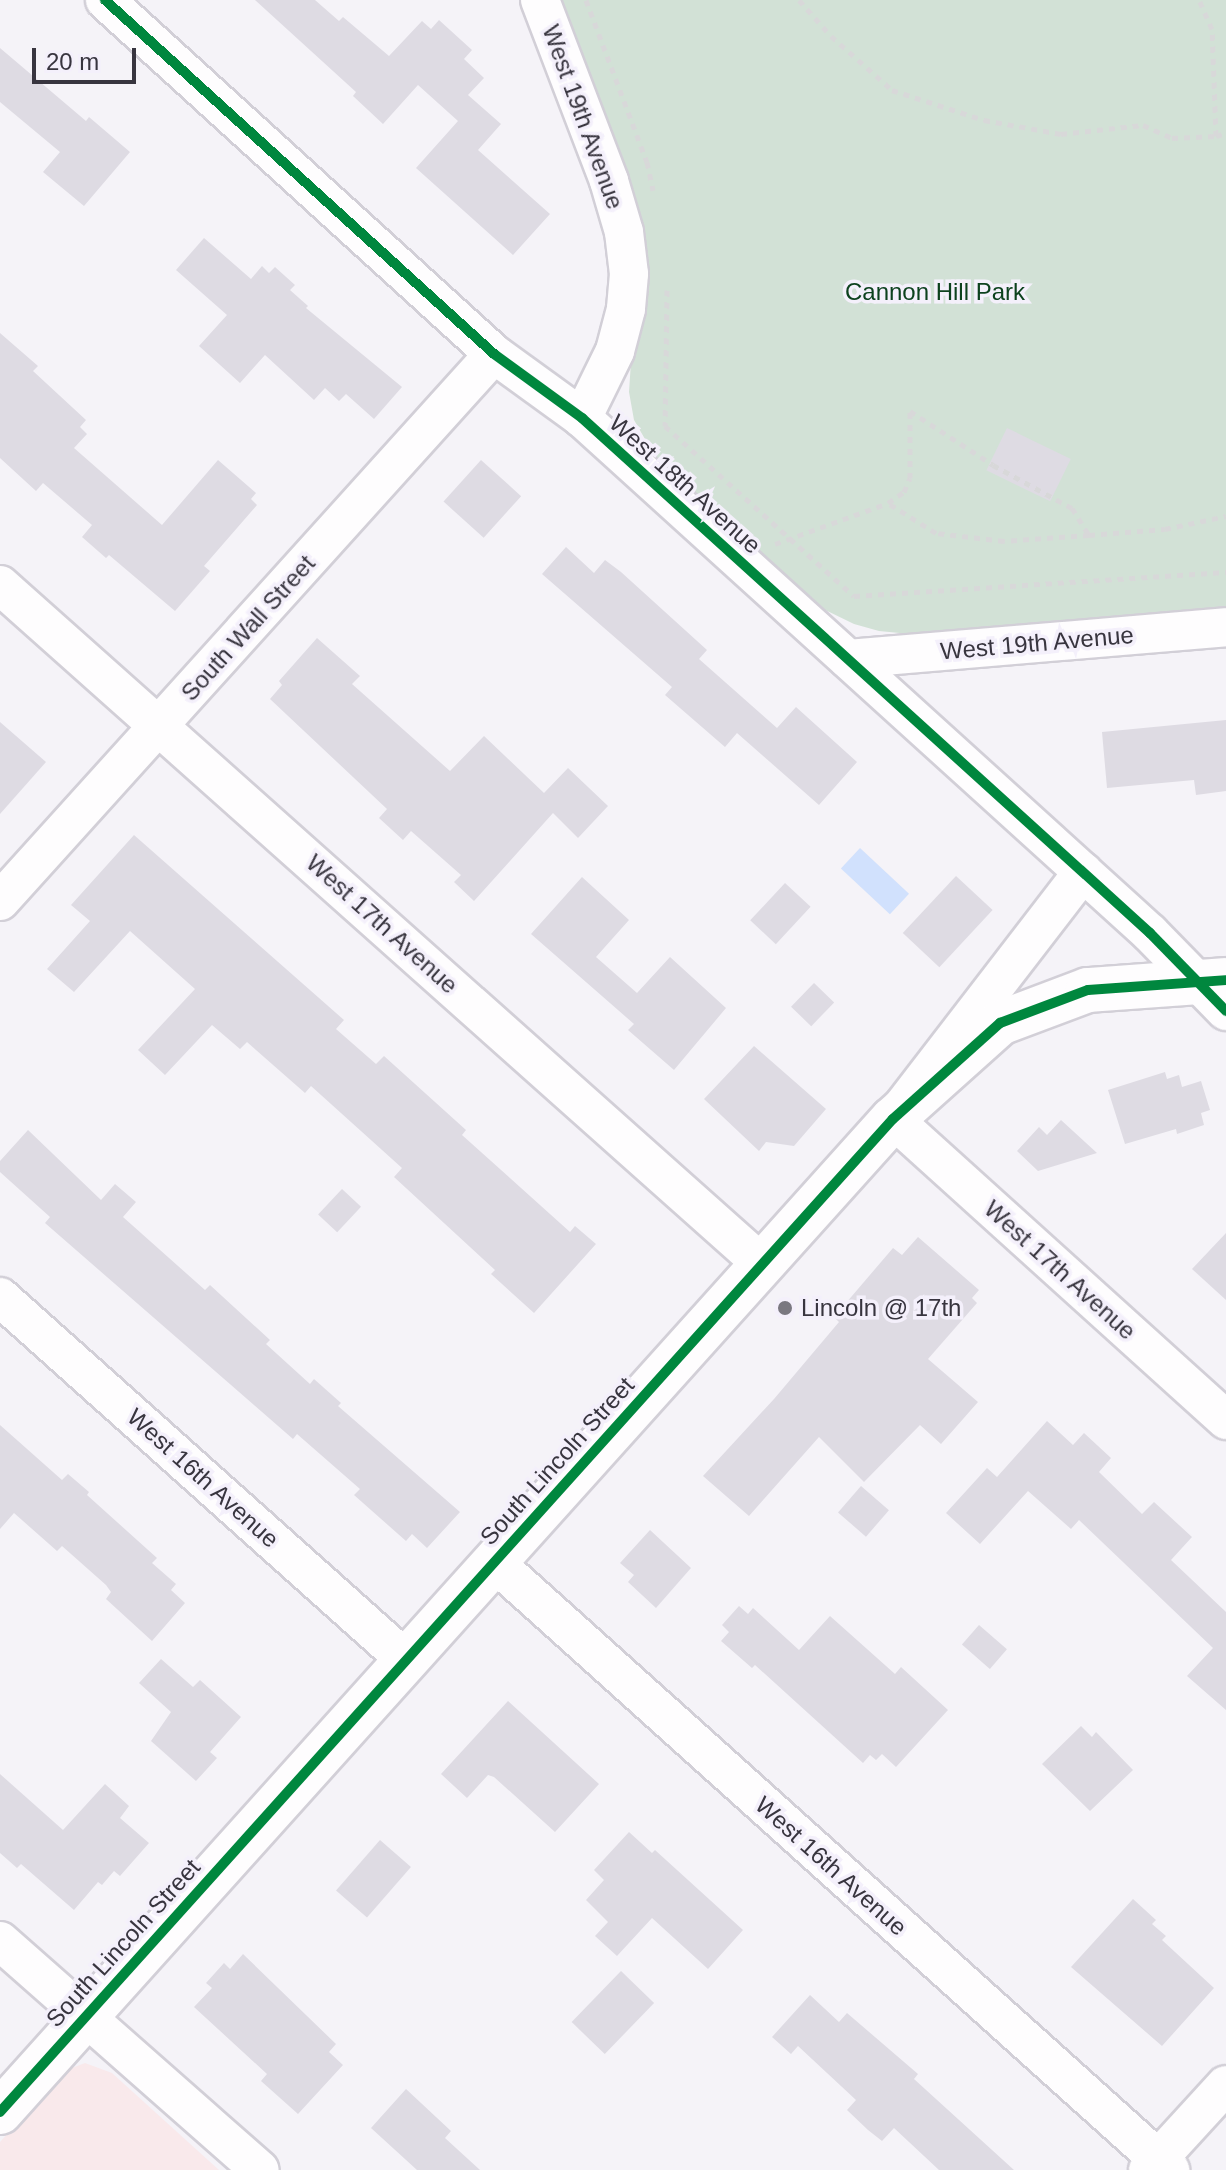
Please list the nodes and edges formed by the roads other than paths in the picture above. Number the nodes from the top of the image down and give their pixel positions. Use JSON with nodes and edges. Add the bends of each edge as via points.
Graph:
{"nodes":[{"id":1,"x":105,"y":0,"type":"edge"},
{"id":2,"x":540,"y":0,"type":"edge"},
{"id":3,"x":494,"y":354,"type":"junction"},
{"id":4,"x":582,"y":418,"type":"junction"},
{"id":5,"x":0,"y":585,"type":"edge"},
{"id":6,"x":1226,"y":627,"type":"edge"},
{"id":7,"x":848,"y":659,"type":"junction"},
{"id":8,"x":160,"y":725,"type":"junction"},
{"id":9,"x":1083,"y":872,"type":"junction"},
{"id":10,"x":0,"y":901,"type":"edge"},
{"id":11,"x":1216,"y":992,"type":"edge"},
{"id":12,"x":893,"y":1119,"type":"junction"},
{"id":13,"x":762,"y":1264,"type":"junction"},
{"id":14,"x":0,"y":1297,"type":"edge"},
{"id":15,"x":1226,"y":1420,"type":"edge"},
{"id":16,"x":493,"y":1561,"type":"junction"},
{"id":17,"x":406,"y":1660,"type":"junction"},
{"id":18,"x":0,"y":1941,"type":"edge"},
{"id":19,"x":84,"y":2016,"type":"junction"},
{"id":20,"x":1226,"y":2085,"type":"edge"},
{"id":21,"x":0,"y":2112,"type":"edge"},
{"id":22,"x":1159,"y":2166,"type":"edge"},
{"id":23,"x":260,"y":2170,"type":"edge"}],
"edges":[{"from":1,"to":3,"type":"street","name":"West 18th Avenue"},
{"from":2,"to":4,"type":"street","name":"West 19th Avenue","via":[[609,181],[629,274],[615,351]]},
{"from":3,"to":4,"type":"street","name":"West 18th Avenue"},
{"from":3,"to":8,"type":"street","name":"South Wall Street"},
{"from":4,"to":7,"type":"street","name":"West 18th Avenue"},
{"from":5,"to":8,"type":"street","name":"West 17th Avenue"},
{"from":6,"to":7,"type":"street","name":"West 19th Avenue"},
{"from":7,"to":9,"type":"street","name":"West 18th Avenue"},
{"from":8,"to":10,"type":"street","name":"South Wall Street"},
{"from":8,"to":13,"type":"street","name":"West 17th Avenue"},
{"from":9,"to":11,"type":"street","name":"West 18th Avenue"},
{"from":9,"to":12,"type":"street","name":"South Lincoln Street"},
{"from":11,"to":12,"type":"street","name":"South Lincoln Street","via":[[1088,990],[1000,1023]]},
{"from":12,"to":13,"type":"street","name":"South Lincoln Street"},
{"from":12,"to":15,"type":"street","name":"West 17th Avenue"},
{"from":13,"to":16,"type":"street","name":"South Lincoln Street"},
{"from":14,"to":17,"type":"street","name":"West 16th Avenue"},
{"from":16,"to":17,"type":"street","name":"South Lincoln Street"},
{"from":16,"to":22,"type":"street","name":"West 16th Avenue"},
{"from":17,"to":19,"type":"street","name":"South Lincoln Street"},
{"from":18,"to":19,"type":"street"},
{"from":19,"to":21,"type":"street","name":"South Lincoln Street"},
{"from":19,"to":23,"type":"street"},
{"from":20,"to":22,"type":"street"}]}
